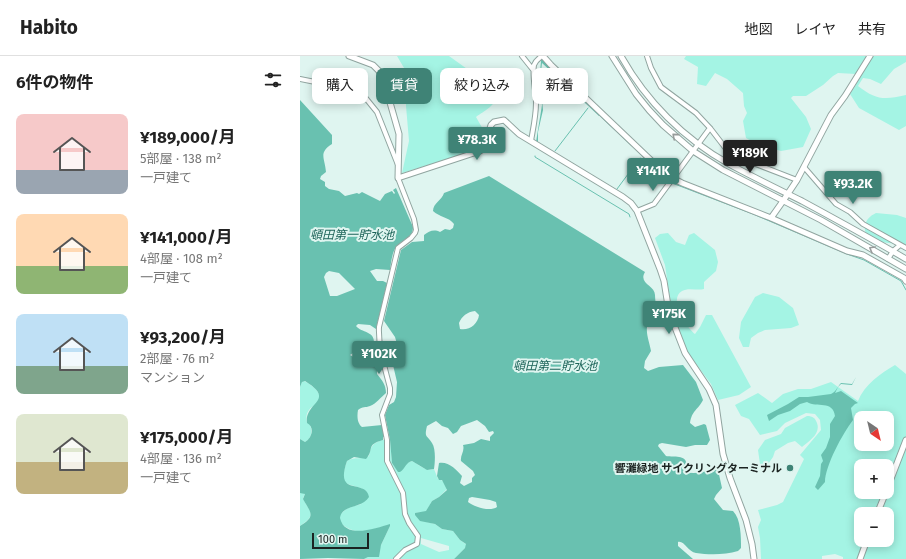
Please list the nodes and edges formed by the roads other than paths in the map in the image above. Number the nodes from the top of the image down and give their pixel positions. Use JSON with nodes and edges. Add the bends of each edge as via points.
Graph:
{"nodes":[{"id":1,"x":349,"y":56,"type":"edge"},
{"id":2,"x":522,"y":56,"type":"edge"},
{"id":3,"x":543,"y":56,"type":"edge"},
{"id":4,"x":612,"y":56,"type":"edge"},
{"id":5,"x":621,"y":56,"type":"edge"},
{"id":6,"x":646,"y":56,"type":"edge"},
{"id":7,"x":870,"y":56,"type":"edge"},
{"id":8,"x":532,"y":68,"type":"edge"},
{"id":9,"x":535,"y":68,"type":"edge"},
{"id":10,"x":300,"y":79,"type":"edge"},
{"id":11,"x":536,"y":104,"type":"edge"},
{"id":12,"x":710,"y":128,"type":"junction"},
{"id":13,"x":535,"y":144,"type":"junction"},
{"id":14,"x":698,"y":144,"type":"junction"},
{"id":15,"x":693,"y":151,"type":"junction"},
{"id":16,"x":398,"y":166,"type":"junction"},
{"id":17,"x":804,"y":168,"type":"junction"},
{"id":18,"x":398,"y":178,"type":"junction"},
{"id":19,"x":672,"y":178,"type":"junction"},
{"id":20,"x":797,"y":180,"type":"junction"},
{"id":21,"x":788,"y":194,"type":"junction"},
{"id":22,"x":784,"y":201,"type":"junction"},
{"id":23,"x":637,"y":211,"type":"junction"},
{"id":24,"x":771,"y":218,"type":"junction"},
{"id":25,"x":900,"y":245,"type":"junction"},
{"id":26,"x":906,"y":248,"type":"edge"},
{"id":27,"x":893,"y":252,"type":"junction"},
{"id":28,"x":888,"y":259,"type":"junction"},
{"id":29,"x":906,"y":259,"type":"edge"},
{"id":30,"x":906,"y":269,"type":"edge"},
{"id":31,"x":906,"y":281,"type":"edge"},
{"id":32,"x":906,"y":440,"type":"edge"},
{"id":33,"x":894,"y":471,"type":"edge"},
{"id":34,"x":864,"y":547,"type":"edge"},
{"id":35,"x":396,"y":559,"type":"edge"},
{"id":36,"x":754,"y":559,"type":"edge"},
{"id":37,"x":860,"y":559,"type":"edge"}],
"edges":[{"from":1,"to":16,"type":"street","via":[[373,65],[386,85],[399,134]]},
{"from":2,"to":8,"type":"street"},
{"from":3,"to":9,"type":"street","via":[[536,60]]},
{"from":3,"to":19,"type":"street","via":[[651,161]]},
{"from":15,"to":4,"type":"street","one_way":true,"via":[[649,110]]},
{"from":5,"to":14,"type":"street","via":[[658,108]]},
{"from":6,"to":12,"type":"street","via":[[664,90],[696,113]]},
{"from":7,"to":17,"type":"street","via":[[831,115]]},
{"from":10,"to":16,"type":"street","via":[[350,89],[364,96],[377,112]]},
{"from":11,"to":13,"type":"street"},
{"from":12,"to":14,"type":"street"},
{"from":12,"to":20,"type":"street","via":[[730,154]]},
{"from":13,"to":18,"type":"street","via":[[504,120],[498,121],[490,127],[484,147],[480,151]]},
{"from":13,"to":23,"type":"street","via":[[623,197]]},
{"from":14,"to":15,"type":"street"},
{"from":14,"to":21,"type":"street","via":[[729,164]]},
{"from":15,"to":19,"type":"street"},
{"from":15,"to":22,"type":"street","via":[[723,170]]},
{"from":16,"to":18,"type":"street"},
{"from":17,"to":20,"type":"street"},
{"from":17,"to":25,"type":"street","via":[[836,204],[863,224]]},
{"from":18,"to":35,"type":"street","via":[[416,230],[415,234],[398,248],[379,327],[378,336],[390,388],[382,415],[387,440],[387,461],[403,494],[405,514],[418,536],[417,544],[405,550]]},
{"from":19,"to":23,"type":"street","via":[[654,204]]},
{"from":19,"to":24,"type":"street"},
{"from":20,"to":21,"type":"street"},
{"from":21,"to":22,"type":"street"},
{"from":21,"to":27,"type":"street"},
{"from":22,"to":24,"type":"street"},
{"from":28,"to":22,"type":"street","one_way":true},
{"from":23,"to":36,"type":"street","via":[[660,269],[669,312],[685,353],[709,389],[716,405],[723,454],[746,520]]},
{"from":24,"to":31,"type":"street","via":[[847,251],[863,255]]},
{"from":25,"to":26,"type":"street"},
{"from":25,"to":27,"type":"street"},
{"from":27,"to":28,"type":"street"},
{"from":27,"to":29,"type":"street"},
{"from":28,"to":30,"type":"street"},
{"from":32,"to":33,"type":"street"},
{"from":34,"to":37,"type":"street"}]}
